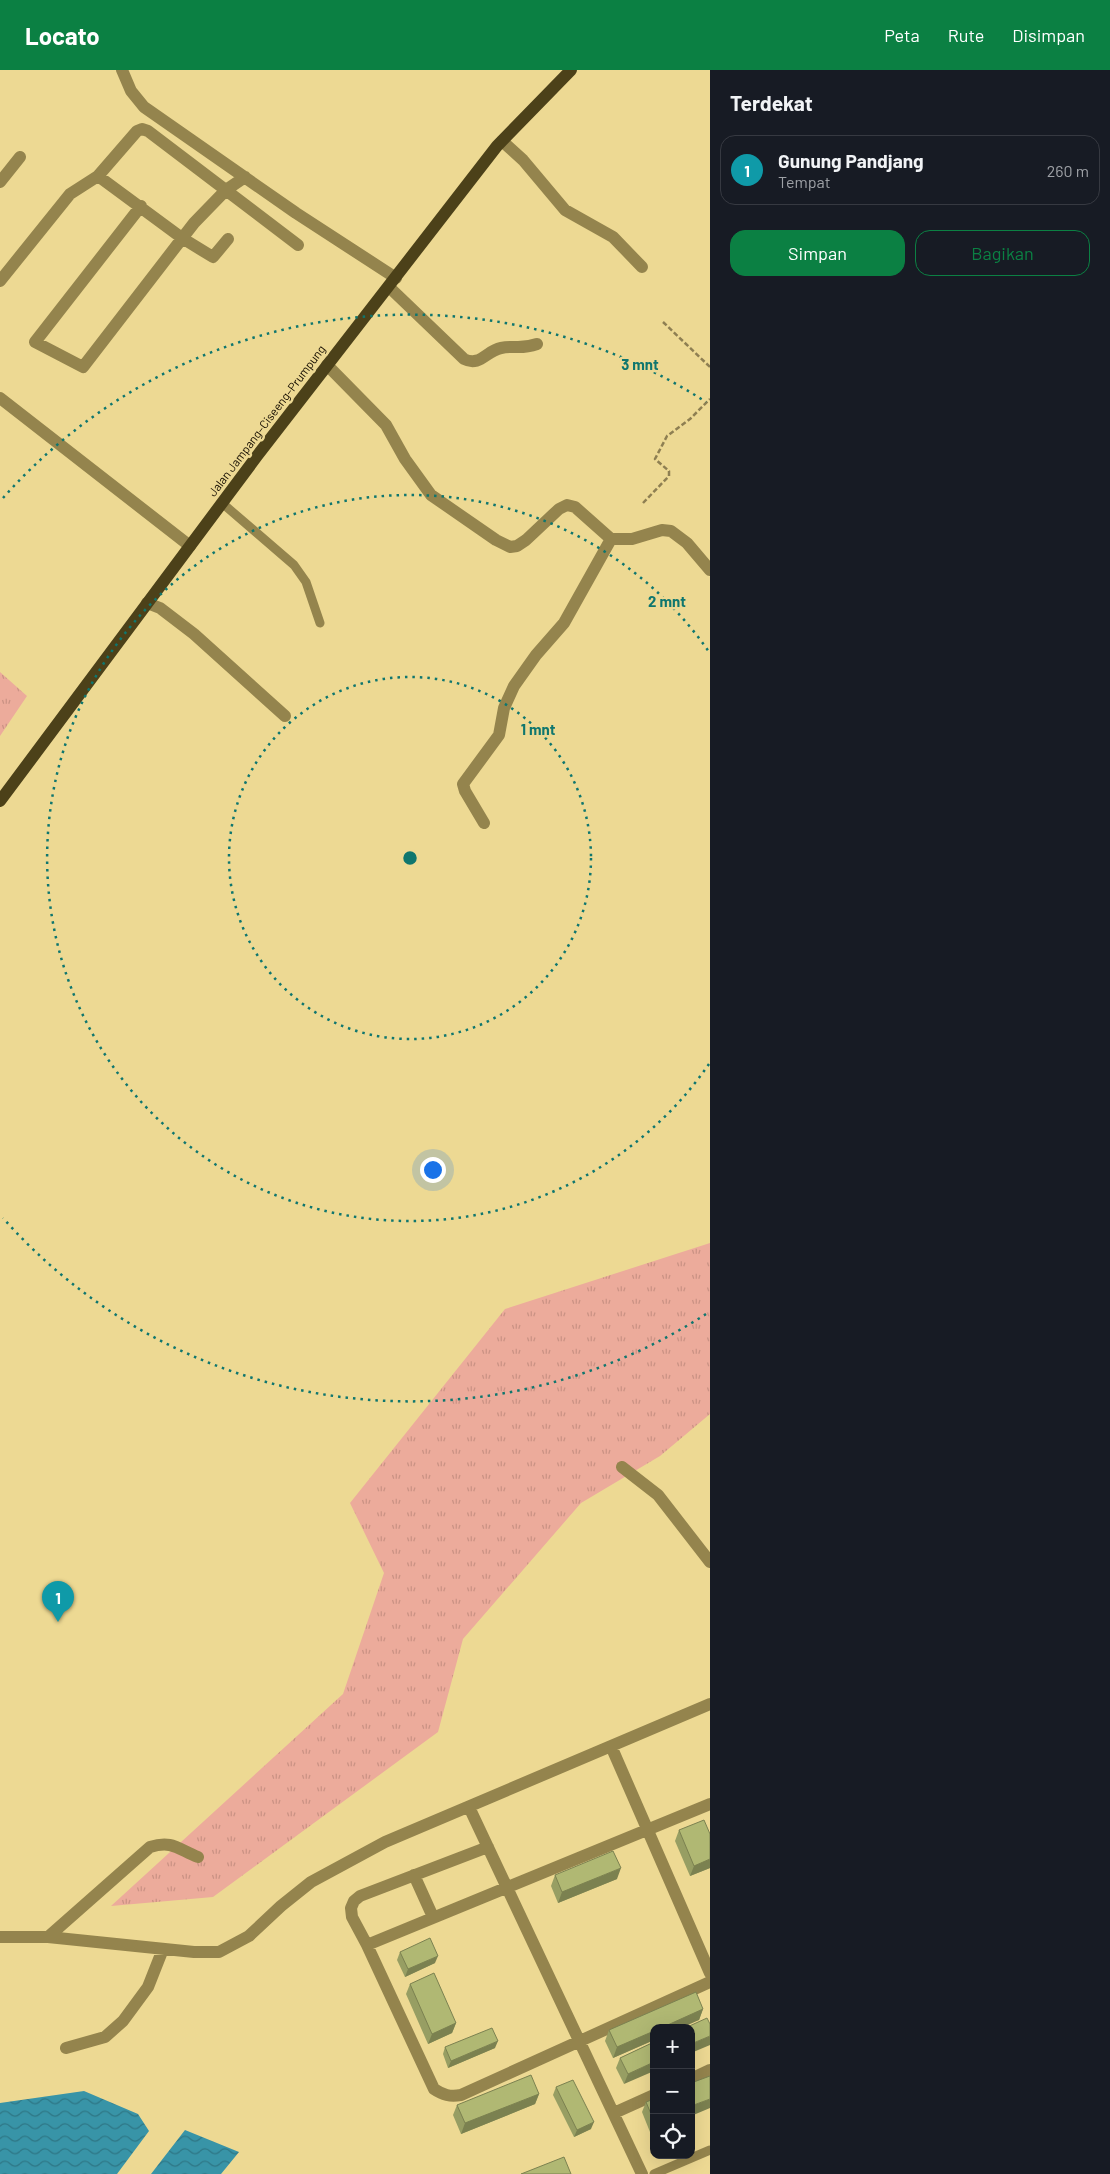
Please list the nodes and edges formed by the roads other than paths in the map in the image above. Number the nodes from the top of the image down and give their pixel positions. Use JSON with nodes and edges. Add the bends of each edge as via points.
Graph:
{"nodes":[{"id":1,"x":122,"y":70,"type":"edge"},
{"id":2,"x":571,"y":70,"type":"edge"},
{"id":3,"x":502,"y":141,"type":"junction"},
{"id":4,"x":20,"y":157,"type":"dead end"},
{"id":5,"x":98,"y":176,"type":"junction"},
{"id":6,"x":245,"y":177,"type":"junction"},
{"id":7,"x":0,"y":182,"type":"edge"},
{"id":8,"x":226,"y":190,"type":"junction"},
{"id":9,"x":141,"y":206,"type":"junction"},
{"id":10,"x":182,"y":238,"type":"junction"},
{"id":11,"x":228,"y":239,"type":"dead end"},
{"id":12,"x":298,"y":245,"type":"dead end"},
{"id":13,"x":642,"y":267,"type":"dead end"},
{"id":14,"x":0,"y":281,"type":"edge"},
{"id":15,"x":392,"y":283,"type":"junction"},
{"id":16,"x":537,"y":344,"type":"dead end"},
{"id":17,"x":327,"y":365,"type":"junction"},
{"id":18,"x":0,"y":398,"type":"edge"},
{"id":19,"x":222,"y":503,"type":"junction"},
{"id":20,"x":611,"y":539,"type":"junction"},
{"id":21,"x":190,"y":546,"type":"junction"},
{"id":22,"x":710,"y":570,"type":"edge"},
{"id":23,"x":148,"y":603,"type":"junction"},
{"id":24,"x":320,"y":624,"type":"dead end"},
{"id":25,"x":285,"y":716,"type":"dead end"},
{"id":26,"x":0,"y":801,"type":"edge"},
{"id":27,"x":484,"y":823,"type":"dead end"},
{"id":28,"x":622,"y":1467,"type":"dead end"},
{"id":29,"x":710,"y":1562,"type":"edge"},
{"id":30,"x":710,"y":1704,"type":"edge"},
{"id":31,"x":611,"y":1746,"type":"junction"},
{"id":32,"x":710,"y":1804,"type":"edge"},
{"id":33,"x":469,"y":1807,"type":"junction"},
{"id":34,"x":647,"y":1829,"type":"junction"},
{"id":35,"x":488,"y":1847,"type":"junction"},
{"id":36,"x":198,"y":1857,"type":"dead end"},
{"id":37,"x":414,"y":1875,"type":"junction"},
{"id":38,"x":507,"y":1887,"type":"junction"},
{"id":39,"x":433,"y":1917,"type":"junction"},
{"id":40,"x":0,"y":1936,"type":"edge"},
{"id":41,"x":48,"y":1937,"type":"junction"},
{"id":42,"x":368,"y":1944,"type":"junction"},
{"id":43,"x":163,"y":1949,"type":"junction"},
{"id":44,"x":710,"y":1973,"type":"edge"},
{"id":45,"x":710,"y":1982,"type":"edge"},
{"id":46,"x":580,"y":2041,"type":"junction"},
{"id":47,"x":66,"y":2048,"type":"dead end"},
{"id":48,"x":710,"y":2070,"type":"edge"},
{"id":49,"x":695,"y":2077,"type":"edge"},
{"id":50,"x":650,"y":2097,"type":"edge"},
{"id":51,"x":614,"y":2113,"type":"junction"},
{"id":52,"x":710,"y":2150,"type":"edge"},
{"id":53,"x":642,"y":2174,"type":"edge"},
{"id":54,"x":654,"y":2174,"type":"edge"}],
"edges":[{"from":1,"to":6,"type":"street","via":[[144,107]]},
{"from":2,"to":3,"type":"main road","name":"Jalan Jampang–Ciseeng–Prumpung"},
{"from":3,"to":13,"type":"street","via":[[523,160],[565,210],[613,237]]},
{"from":3,"to":15,"type":"main road","name":"Jalan Jampang–Ciseeng–Prumpung"},
{"from":4,"to":7,"type":"street"},
{"from":5,"to":8,"type":"street","via":[[142,129]]},
{"from":5,"to":9,"type":"street"},
{"from":5,"to":14,"type":"street","via":[[70,194]]},
{"from":6,"to":8,"type":"street"},
{"from":6,"to":15,"type":"street"},
{"from":8,"to":10,"type":"street"},
{"from":8,"to":12,"type":"street"},
{"from":9,"to":10,"type":"street"},
{"from":9,"to":10,"type":"street","via":[[35,342],[83,367]]},
{"from":10,"to":11,"type":"street","via":[[213,258]]},
{"from":15,"to":16,"type":"street","via":[[470,362],[478,362],[500,348],[526,348]]},
{"from":15,"to":17,"type":"main road","name":"Jalan Jampang–Ciseeng–Prumpung"},
{"from":17,"to":19,"type":"main road","name":"Jalan Jampang–Ciseeng–Prumpung"},
{"from":17,"to":20,"type":"street","via":[[386,425],[431,495],[496,540],[510,547],[517,546],[559,509],[567,506],[575,507]]},
{"from":18,"to":21,"type":"street"},
{"from":19,"to":21,"type":"main road","name":"Jalan Jampang–Ciseeng–Prumpung"},
{"from":19,"to":24,"type":"lane","via":[[294,565],[306,582]]},
{"from":20,"to":22,"type":"street","via":[[632,539],[662,530],[671,532],[688,543]]},
{"from":20,"to":27,"type":"street","via":[[564,623],[514,686],[504,708],[499,735],[463,784]]},
{"from":21,"to":23,"type":"main road","name":"Jalan Jampang–Ciseeng–Prumpung"},
{"from":23,"to":25,"type":"street","via":[[160,608],[194,634]]},
{"from":23,"to":26,"type":"main road","name":"Jalan Jampang–Ciseeng–Prumpung"},
{"from":28,"to":29,"type":"street","via":[[658,1495]]},
{"from":30,"to":31,"type":"street"},
{"from":31,"to":33,"type":"street"},
{"from":31,"to":34,"type":"street"},
{"from":32,"to":34,"type":"street"},
{"from":33,"to":35,"type":"street"},
{"from":33,"to":43,"type":"street","via":[[385,1842],[311,1882],[249,1936],[218,1952]]},
{"from":34,"to":38,"type":"street"},
{"from":34,"to":44,"type":"street"},
{"from":35,"to":37,"type":"street"},
{"from":35,"to":38,"type":"street"},
{"from":36,"to":41,"type":"street","via":[[163,1843],[150,1847]]},
{"from":37,"to":39,"type":"street"},
{"from":37,"to":42,"type":"street","via":[[354,1901],[352,1917]]},
{"from":38,"to":39,"type":"street"},
{"from":38,"to":46,"type":"street"},
{"from":39,"to":42,"type":"street"},
{"from":40,"to":41,"type":"street"},
{"from":41,"to":43,"type":"street"},
{"from":42,"to":46,"type":"street","via":[[434,2089],[441,2094],[461,2095]]},
{"from":43,"to":47,"type":"street","via":[[148,1987],[123,2021],[105,2036]]},
{"from":45,"to":46,"type":"street"},
{"from":46,"to":51,"type":"street"},
{"from":48,"to":49,"type":"street"},
{"from":50,"to":51,"type":"street"},
{"from":51,"to":53,"type":"street"},
{"from":52,"to":54,"type":"lane"}]}
